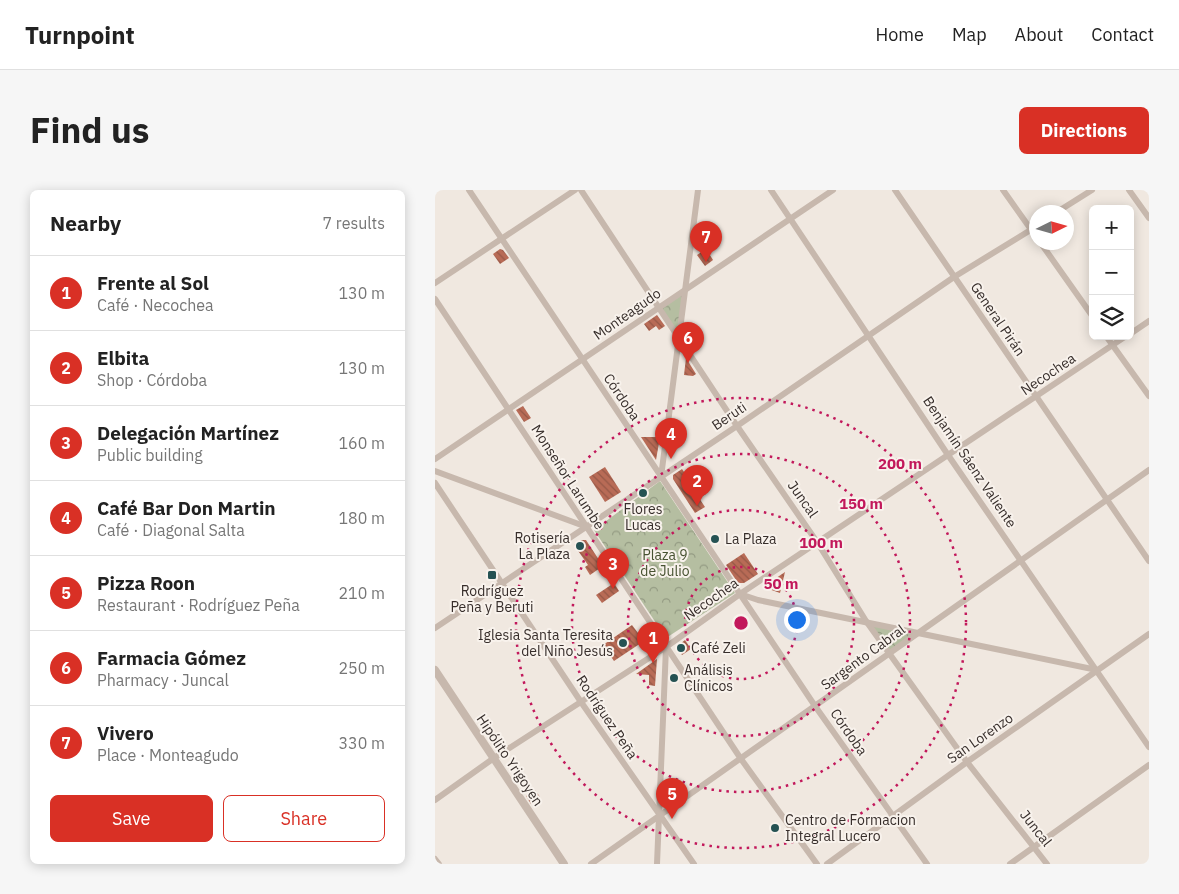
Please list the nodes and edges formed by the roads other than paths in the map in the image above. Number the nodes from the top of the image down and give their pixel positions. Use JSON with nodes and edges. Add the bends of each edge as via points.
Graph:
{"nodes":[{"id":1,"x":469,"y":190,"type":"edge"},
{"id":2,"x":575,"y":190,"type":"edge"},
{"id":3,"x":581,"y":190,"type":"edge"},
{"id":4,"x":698,"y":190,"type":"edge"},
{"id":5,"x":771,"y":190,"type":"edge"},
{"id":6,"x":833,"y":190,"type":"edge"},
{"id":7,"x":895,"y":190,"type":"edge"},
{"id":8,"x":1003,"y":190,"type":"edge"},
{"id":9,"x":1092,"y":190,"type":"edge"},
{"id":10,"x":1129,"y":190,"type":"edge"},
{"id":11,"x":1068,"y":205,"type":"edge"},
{"id":12,"x":1149,"y":218,"type":"edge"},
{"id":13,"x":791,"y":219,"type":"junction"},
{"id":14,"x":1029,"y":222,"type":"edge"},
{"id":15,"x":1029,"y":231,"type":"edge"},
{"id":16,"x":502,"y":239,"type":"junction"},
{"id":17,"x":1046,"y":250,"type":"edge"},
{"id":18,"x":954,"y":277,"type":"junction"},
{"id":19,"x":435,"y":283,"type":"edge"},
{"id":20,"x":684,"y":290,"type":"junction"},
{"id":21,"x":435,"y":299,"type":"edge"},
{"id":22,"x":659,"y":306,"type":"junction"},
{"id":23,"x":1089,"y":311,"type":"edge"},
{"id":24,"x":1149,"y":321,"type":"edge"},
{"id":25,"x":1134,"y":331,"type":"edge"},
{"id":26,"x":678,"y":334,"type":"junction"},
{"id":27,"x":869,"y":334,"type":"junction"},
{"id":28,"x":1109,"y":340,"type":"edge"},
{"id":29,"x":1120,"y":340,"type":"edge"},
{"id":30,"x":1113,"y":345,"type":"junction"},
{"id":31,"x":583,"y":361,"type":"junction"},
{"id":32,"x":1149,"y":396,"type":"edge"},
{"id":33,"x":1035,"y":397,"type":"junction"},
{"id":34,"x":509,"y":409,"type":"junction"},
{"id":35,"x":737,"y":426,"type":"junction"},
{"id":36,"x":949,"y":455,"type":"junction"},
{"id":37,"x":435,"y":459,"type":"edge"},
{"id":38,"x":1149,"y":470,"type":"edge"},
{"id":39,"x":435,"y":471,"type":"edge"},
{"id":40,"x":661,"y":477,"type":"junction"},
{"id":41,"x":435,"y":483,"type":"edge"},
{"id":42,"x":1106,"y":500,"type":"junction"},
{"id":43,"x":585,"y":526,"type":"junction"},
{"id":44,"x":817,"y":542,"type":"junction"},
{"id":45,"x":1021,"y":560,"type":"junction"},
{"id":46,"x":1149,"y":561,"type":"edge"},
{"id":47,"x":502,"y":582,"type":"junction"},
{"id":48,"x":740,"y":594,"type":"junction"},
{"id":49,"x":866,"y":621,"type":"junction"},
{"id":50,"x":435,"y":628,"type":"edge"},
{"id":51,"x":919,"y":632,"type":"junction"},
{"id":52,"x":1149,"y":634,"type":"edge"},
{"id":53,"x":666,"y":647,"type":"junction"},
{"id":54,"x":890,"y":654,"type":"junction"},
{"id":55,"x":435,"y":670,"type":"edge"},
{"id":56,"x":1097,"y":670,"type":"junction"},
{"id":57,"x":581,"y":702,"type":"junction"},
{"id":58,"x":815,"y":706,"type":"junction"},
{"id":59,"x":1149,"y":748,"type":"edge"},
{"id":60,"x":494,"y":758,"type":"junction"},
{"id":61,"x":741,"y":759,"type":"junction"},
{"id":62,"x":967,"y":762,"type":"junction"},
{"id":63,"x":1149,"y":765,"type":"edge"},
{"id":64,"x":435,"y":800,"type":"edge"},
{"id":65,"x":659,"y":815,"type":"junction"},
{"id":66,"x":893,"y":816,"type":"junction"},
{"id":67,"x":1035,"y":846,"type":"junction"},
{"id":68,"x":435,"y":859,"type":"edge"},
{"id":69,"x":439,"y":864,"type":"edge"},
{"id":70,"x":564,"y":864,"type":"edge"},
{"id":71,"x":591,"y":864,"type":"edge"},
{"id":72,"x":657,"y":864,"type":"edge"},
{"id":73,"x":694,"y":864,"type":"edge"},
{"id":74,"x":817,"y":864,"type":"edge"},
{"id":75,"x":827,"y":864,"type":"edge"},
{"id":76,"x":927,"y":864,"type":"edge"},
{"id":77,"x":1010,"y":864,"type":"edge"},
{"id":78,"x":1047,"y":864,"type":"edge"}],
"edges":[{"from":1,"to":16,"type":"street","name":"Córdoba"},
{"from":2,"to":16,"type":"street"},
{"from":3,"to":22,"type":"street","name":"Juncal"},
{"from":4,"to":20,"type":"street"},
{"from":5,"to":13,"type":"street","name":"Benjamín Sáenz Valiente"},
{"from":6,"to":13,"type":"street","name":"Monteagudo"},
{"from":7,"to":18,"type":"street","name":"General Pirán"},
{"from":8,"to":14,"type":"street"},
{"from":9,"to":11,"type":"street"},
{"from":10,"to":12,"type":"street"},
{"from":13,"to":20,"type":"street","name":"Monteagudo"},
{"from":13,"to":27,"type":"street","name":"Benjamín Sáenz Valiente"},
{"from":15,"to":18,"type":"street","name":"Beruti"},
{"from":16,"to":19,"type":"street"},
{"from":16,"to":31,"type":"street","name":"Córdoba"},
{"from":17,"to":23,"type":"street"},
{"from":18,"to":27,"type":"street","name":"Beruti"},
{"from":18,"to":33,"type":"street","name":"General Pirán"},
{"from":20,"to":22,"type":"street","name":"Monteagudo"},
{"from":20,"to":26,"type":"street"},
{"from":21,"to":34,"type":"street","name":"Monseñor Larumbe"},
{"from":22,"to":26,"type":"street","name":"Juncal"},
{"from":22,"to":31,"type":"street","name":"Monteagudo"},
{"from":24,"to":25,"type":"street"},
{"from":26,"to":35,"type":"street","name":"Juncal"},
{"from":26,"to":40,"type":"street"},
{"from":27,"to":35,"type":"street","name":"Beruti"},
{"from":27,"to":36,"type":"street","name":"Benjamín Sáenz Valiente"},
{"from":28,"to":30,"type":"street"},
{"from":29,"to":30,"type":"street","name":"Necochea"},
{"from":30,"to":32,"type":"street"},
{"from":30,"to":33,"type":"street","name":"Necochea"},
{"from":31,"to":34,"type":"street","name":"Monteagudo"},
{"from":31,"to":40,"type":"street","name":"Córdoba"},
{"from":33,"to":36,"type":"street","name":"Necochea"},
{"from":33,"to":42,"type":"street","name":"General Pirán"},
{"from":34,"to":37,"type":"street","name":"Monteagudo"},
{"from":34,"to":43,"type":"street","name":"Monseñor Larumbe"},
{"from":35,"to":40,"type":"street","name":"Beruti"},
{"from":35,"to":44,"type":"street","name":"Juncal"},
{"from":36,"to":44,"type":"street","name":"Necochea"},
{"from":36,"to":45,"type":"street","name":"Benjamín Sáenz Valiente"},
{"from":38,"to":42,"type":"street","name":"Sargento Cabral"},
{"from":39,"to":43,"type":"street"},
{"from":40,"to":43,"type":"street","name":"Beruti"},
{"from":40,"to":48,"type":"street","name":"Córdoba"},
{"from":41,"to":47,"type":"street","name":"Rodríguez Peña"},
{"from":42,"to":45,"type":"street","name":"Sargento Cabral"},
{"from":42,"to":46,"type":"street","name":"General Pirán"},
{"from":43,"to":47,"type":"street","name":"Beruti"},
{"from":43,"to":53,"type":"street","name":"Monseñor Larumbe"},
{"from":44,"to":48,"type":"street","name":"Necochea"},
{"from":44,"to":49,"type":"street","name":"Juncal"},
{"from":45,"to":51,"type":"street","name":"Sargento Cabral"},
{"from":45,"to":56,"type":"street","name":"Benjamín Sáenz Valiente"},
{"from":47,"to":50,"type":"street","name":"Beruti"},
{"from":47,"to":57,"type":"street","name":"Rodríguez Peña"},
{"from":48,"to":49,"type":"street"},
{"from":48,"to":53,"type":"street","name":"Necochea"},
{"from":48,"to":58,"type":"street","name":"Córdoba"},
{"from":49,"to":51,"type":"street"},
{"from":49,"to":54,"type":"street","name":"Juncal"},
{"from":51,"to":54,"type":"street","name":"Sargento Cabral"},
{"from":51,"to":56,"type":"street"},
{"from":52,"to":56,"type":"street","name":"San Lorenzo"},
{"from":53,"to":57,"type":"street","name":"Necochea"},
{"from":53,"to":61,"type":"street","name":"Monseñor Larumbe"},
{"from":53,"to":65,"type":"street"},
{"from":54,"to":58,"type":"street","name":"Sargento Cabral"},
{"from":54,"to":62,"type":"street","name":"Juncal"},
{"from":55,"to":60,"type":"street","name":"Hipólito Yrigoyen"},
{"from":56,"to":59,"type":"street","name":"Benjamín Sáenz Valiente"},
{"from":56,"to":62,"type":"street","name":"San Lorenzo"},
{"from":57,"to":60,"type":"street","name":"Necochea"},
{"from":57,"to":65,"type":"street","name":"Rodríguez Peña"},
{"from":58,"to":61,"type":"street","name":"Sargento Cabral"},
{"from":58,"to":66,"type":"street","name":"Córdoba"},
{"from":60,"to":64,"type":"street","name":"Necochea"},
{"from":60,"to":70,"type":"street","name":"Hipólito Yrigoyen"},
{"from":61,"to":65,"type":"street","name":"Sargento Cabral"},
{"from":61,"to":74,"type":"street","name":"Monseñor Larumbe"},
{"from":62,"to":66,"type":"street","name":"San Lorenzo"},
{"from":62,"to":67,"type":"street","name":"Juncal"},
{"from":63,"to":67,"type":"street"},
{"from":65,"to":71,"type":"street","name":"Sargento Cabral"},
{"from":65,"to":72,"type":"street"},
{"from":65,"to":73,"type":"street","name":"Rodríguez Peña"},
{"from":66,"to":75,"type":"street","name":"San Lorenzo"},
{"from":66,"to":76,"type":"street","name":"Córdoba"},
{"from":67,"to":77,"type":"street"},
{"from":67,"to":78,"type":"street","name":"Juncal"},
{"from":68,"to":69,"type":"street"}]}
